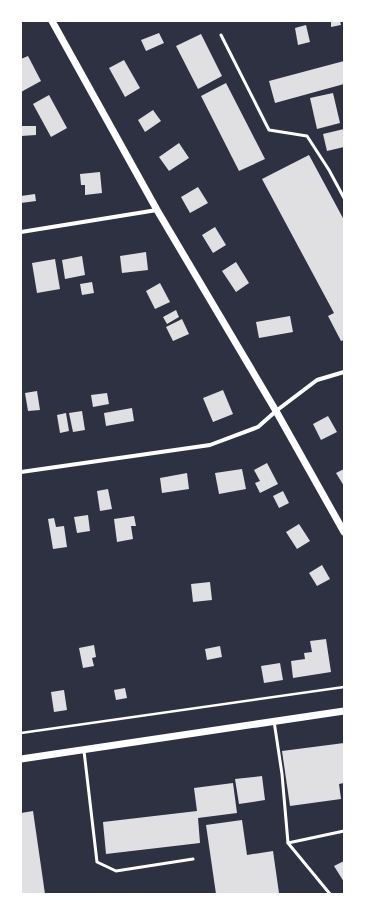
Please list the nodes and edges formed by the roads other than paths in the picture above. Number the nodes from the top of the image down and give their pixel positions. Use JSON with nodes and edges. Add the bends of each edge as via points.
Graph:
{"nodes":[{"id":1,"x":52,"y":21,"type":"edge"},
{"id":2,"x":221,"y":34,"type":"dead end"},
{"id":3,"x":344,"y":198,"type":"edge"},
{"id":4,"x":157,"y":210,"type":"junction"},
{"id":5,"x":21,"y":232,"type":"edge"},
{"id":6,"x":344,"y":372,"type":"edge"},
{"id":7,"x":276,"y":411,"type":"junction"},
{"id":8,"x":21,"y":472,"type":"edge"},
{"id":9,"x":344,"y":532,"type":"edge"},
{"id":10,"x":344,"y":711,"type":"edge"},
{"id":11,"x":274,"y":721,"type":"junction"},
{"id":12,"x":84,"y":749,"type":"junction"},
{"id":13,"x":21,"y":759,"type":"edge"},
{"id":14,"x":344,"y":831,"type":"edge"},
{"id":15,"x":288,"y":843,"type":"junction"},
{"id":16,"x":193,"y":859,"type":"dead end"},
{"id":17,"x":330,"y":894,"type":"edge"}],
"edges":[{"from":1,"to":4,"type":"street"},
{"from":2,"to":3,"type":"lane","via":[[269,130],[307,136]]},
{"from":4,"to":5,"type":"street"},
{"from":4,"to":7,"type":"street"},
{"from":6,"to":7,"type":"street","via":[[317,380]]},
{"from":7,"to":8,"type":"street","via":[[258,427],[210,445]]},
{"from":7,"to":9,"type":"street"},
{"from":10,"to":11,"type":"street"},
{"from":11,"to":12,"type":"street"},
{"from":11,"to":15,"type":"lane"},
{"from":12,"to":13,"type":"street"},
{"from":12,"to":16,"type":"lane","via":[[98,862],[116,871]]},
{"from":14,"to":15,"type":"lane"},
{"from":15,"to":17,"type":"lane"}]}
